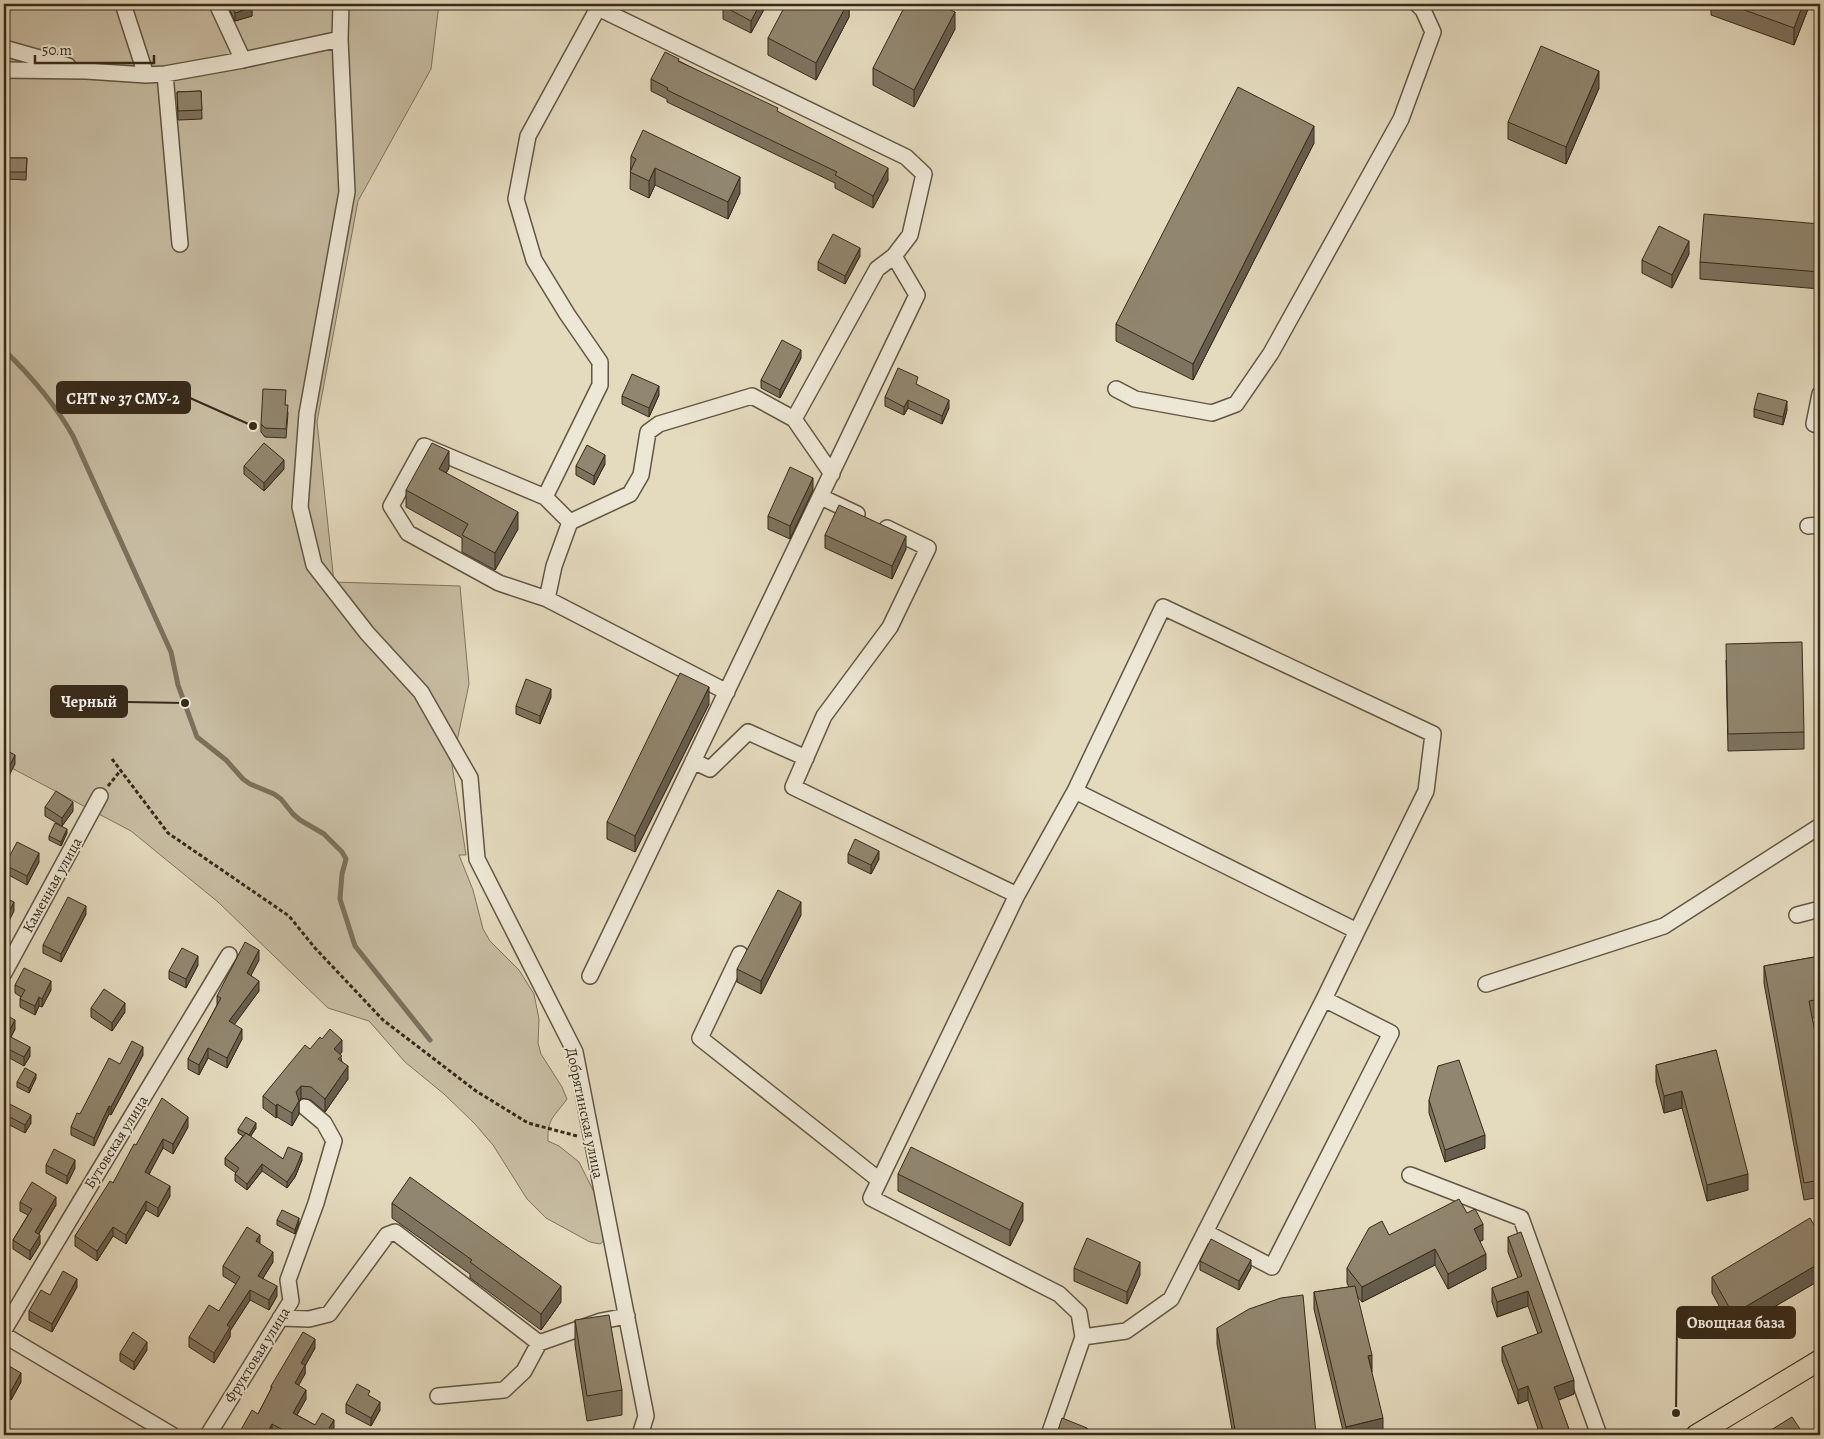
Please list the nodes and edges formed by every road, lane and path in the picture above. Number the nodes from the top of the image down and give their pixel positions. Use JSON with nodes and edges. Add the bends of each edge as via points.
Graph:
{"nodes":[{"id":1,"x":124,"y":4,"type":"edge"},
{"id":2,"x":217,"y":4,"type":"edge"},
{"id":3,"x":341,"y":4,"type":"edge"},
{"id":4,"x":1418,"y":4,"type":"edge"},
{"id":5,"x":598,"y":6,"type":"edge"},
{"id":6,"x":340,"y":39,"type":"junction"},
{"id":7,"x":4,"y":48,"type":"edge"},
{"id":8,"x":243,"y":60,"type":"junction"},
{"id":9,"x":4,"y":70,"type":"edge"},
{"id":10,"x":86,"y":71,"type":"junction"},
{"id":11,"x":165,"y":74,"type":"junction"},
{"id":12,"x":146,"y":75,"type":"junction"},
{"id":13,"x":180,"y":244,"type":"dead end"},
{"id":14,"x":894,"y":256,"type":"junction"},
{"id":15,"x":1116,"y":389,"type":"dead end"},
{"id":16,"x":1820,"y":394,"type":"edge"},
{"id":17,"x":794,"y":419,"type":"junction"},
{"id":18,"x":1820,"y":426,"type":"edge"},
{"id":19,"x":832,"y":474,"type":"junction"},
{"id":20,"x":544,"y":497,"type":"junction"},
{"id":21,"x":820,"y":497,"type":"junction"},
{"id":22,"x":570,"y":522,"type":"junction"},
{"id":23,"x":548,"y":600,"type":"junction"},
{"id":24,"x":727,"y":692,"type":"junction"},
{"id":25,"x":806,"y":758,"type":"junction"},
{"id":26,"x":112,"y":759,"type":"dead end"},
{"id":27,"x":694,"y":761,"type":"junction"},
{"id":28,"x":1076,"y":791,"type":"junction"},
{"id":29,"x":100,"y":796,"type":"dead end"},
{"id":30,"x":1820,"y":826,"type":"edge"},
{"id":31,"x":1017,"y":896,"type":"junction"},
{"id":32,"x":1820,"y":909,"type":"edge"},
{"id":33,"x":1797,"y":915,"type":"dead end"},
{"id":34,"x":1357,"y":931,"type":"junction"},
{"id":35,"x":740,"y":954,"type":"dead end"},
{"id":36,"x":229,"y":955,"type":"dead end"},
{"id":37,"x":4,"y":973,"type":"edge"},
{"id":38,"x":590,"y":976,"type":"dead end"},
{"id":39,"x":1486,"y":984,"type":"dead end"},
{"id":40,"x":1324,"y":999,"type":"junction"},
{"id":41,"x":305,"y":1107,"type":"dead end"},
{"id":42,"x":592,"y":1140,"type":"junction"},
{"id":43,"x":1410,"y":1175,"type":"dead end"},
{"id":44,"x":879,"y":1180,"type":"junction"},
{"id":45,"x":1205,"y":1232,"type":"junction"},
{"id":46,"x":627,"y":1316,"type":"junction"},
{"id":47,"x":280,"y":1318,"type":"junction"},
{"id":48,"x":4,"y":1330,"type":"edge"},
{"id":49,"x":4,"y":1335,"type":"edge"},
{"id":50,"x":1083,"y":1337,"type":"junction"},
{"id":51,"x":539,"y":1344,"type":"junction"},
{"id":52,"x":1820,"y":1360,"type":"edge"},
{"id":53,"x":438,"y":1396,"type":"dead end"},
{"id":54,"x":172,"y":1435,"type":"edge"},
{"id":55,"x":208,"y":1435,"type":"edge"},
{"id":56,"x":640,"y":1435,"type":"edge"},
{"id":57,"x":1049,"y":1435,"type":"edge"},
{"id":58,"x":1599,"y":1435,"type":"edge"},
{"id":59,"x":1696,"y":1435,"type":"edge"}],
"edges":[{"from":1,"to":12,"type":"street"},
{"from":2,"to":8,"type":"street"},
{"from":3,"to":6,"type":"street"},
{"from":4,"to":15,"type":"street","via":[[1433,32],[1401,119],[1271,353],[1236,404],[1212,413],[1135,398]]},
{"from":5,"to":14,"type":"street","via":[[906,156],[924,174],[910,235]]},
{"from":5,"to":20,"type":"street","via":[[528,136],[516,199],[534,260],[600,362],[600,386]]},
{"from":6,"to":8,"type":"street"},
{"from":6,"to":42,"type":"street","name":"Добрятинская улица","via":[[347,192],[307,414],[300,507],[314,565],[367,633],[421,692],[470,778],[477,859],[575,1052]]},
{"from":7,"to":10,"type":"street"},
{"from":8,"to":11,"type":"street"},
{"from":9,"to":10,"type":"street"},
{"from":10,"to":12,"type":"street"},
{"from":11,"to":12,"type":"street"},
{"from":11,"to":13,"type":"street"},
{"from":14,"to":17,"type":"street","via":[[877,269]]},
{"from":14,"to":19,"type":"street","via":[[918,295]]},
{"from":16,"to":18,"type":"street","via":[[1814,424]]},
{"from":17,"to":19,"type":"street"},
{"from":17,"to":22,"type":"street","via":[[752,396],[659,424],[648,432],[641,475],[630,494]]},
{"from":19,"to":21,"type":"street"},
{"from":20,"to":22,"type":"street"},
{"from":20,"to":23,"type":"street","via":[[424,446],[391,506],[408,533],[500,583]]},
{"from":21,"to":24,"type":"street"},
{"from":21,"to":25,"type":"street","via":[[928,548],[890,627],[824,716]]},
{"from":22,"to":23,"type":"street","via":[[554,566]]},
{"from":23,"to":24,"type":"street"},
{"from":24,"to":27,"type":"street"},
{"from":25,"to":27,"type":"street","via":[[748,732],[710,769]]},
{"from":25,"to":31,"type":"street","via":[[793,787]]},
{"from":26,"to":42,"type":"path","via":[[168,833],[289,916],[383,1020],[476,1091],[528,1123]]},
{"from":27,"to":38,"type":"street"},
{"from":28,"to":31,"type":"street"},
{"from":28,"to":34,"type":"street"},
{"from":28,"to":34,"type":"street","via":[[1163,606],[1433,734],[1426,791]]},
{"from":29,"to":37,"type":"street","name":"Каменная улица"},
{"from":30,"to":39,"type":"street","via":[[1664,926]]},
{"from":31,"to":44,"type":"street"},
{"from":32,"to":33,"type":"street"},
{"from":34,"to":40,"type":"street"},
{"from":35,"to":44,"type":"street","via":[[700,1038]]},
{"from":36,"to":48,"type":"street","name":"Бутовская улица"},
{"from":40,"to":45,"type":"street"},
{"from":40,"to":45,"type":"street","via":[[1392,1034],[1272,1267]]},
{"from":41,"to":47,"type":"street","name":"Фруктовая улица","via":[[324,1123],[334,1141],[288,1280],[291,1301]]},
{"from":42,"to":46,"type":"street","name":"Добрятинская улица"},
{"from":43,"to":58,"type":"street","via":[[1521,1218]]},
{"from":44,"to":50,"type":"street","via":[[871,1198],[1060,1294],[1079,1312]]},
{"from":45,"to":50,"type":"street","via":[[1171,1299],[1126,1331]]},
{"from":46,"to":51,"type":"street","via":[[601,1321]]},
{"from":46,"to":56,"type":"street","name":"Добрятинская улица","via":[[646,1416]]},
{"from":47,"to":51,"type":"street","via":[[309,1320],[329,1314],[387,1235],[395,1232]]},
{"from":47,"to":55,"type":"street","name":"Фруктовая улица"},
{"from":49,"to":54,"type":"street"},
{"from":50,"to":57,"type":"street"},
{"from":51,"to":53,"type":"street","via":[[524,1371],[504,1390]]},
{"from":52,"to":59,"type":"main road"}]}
